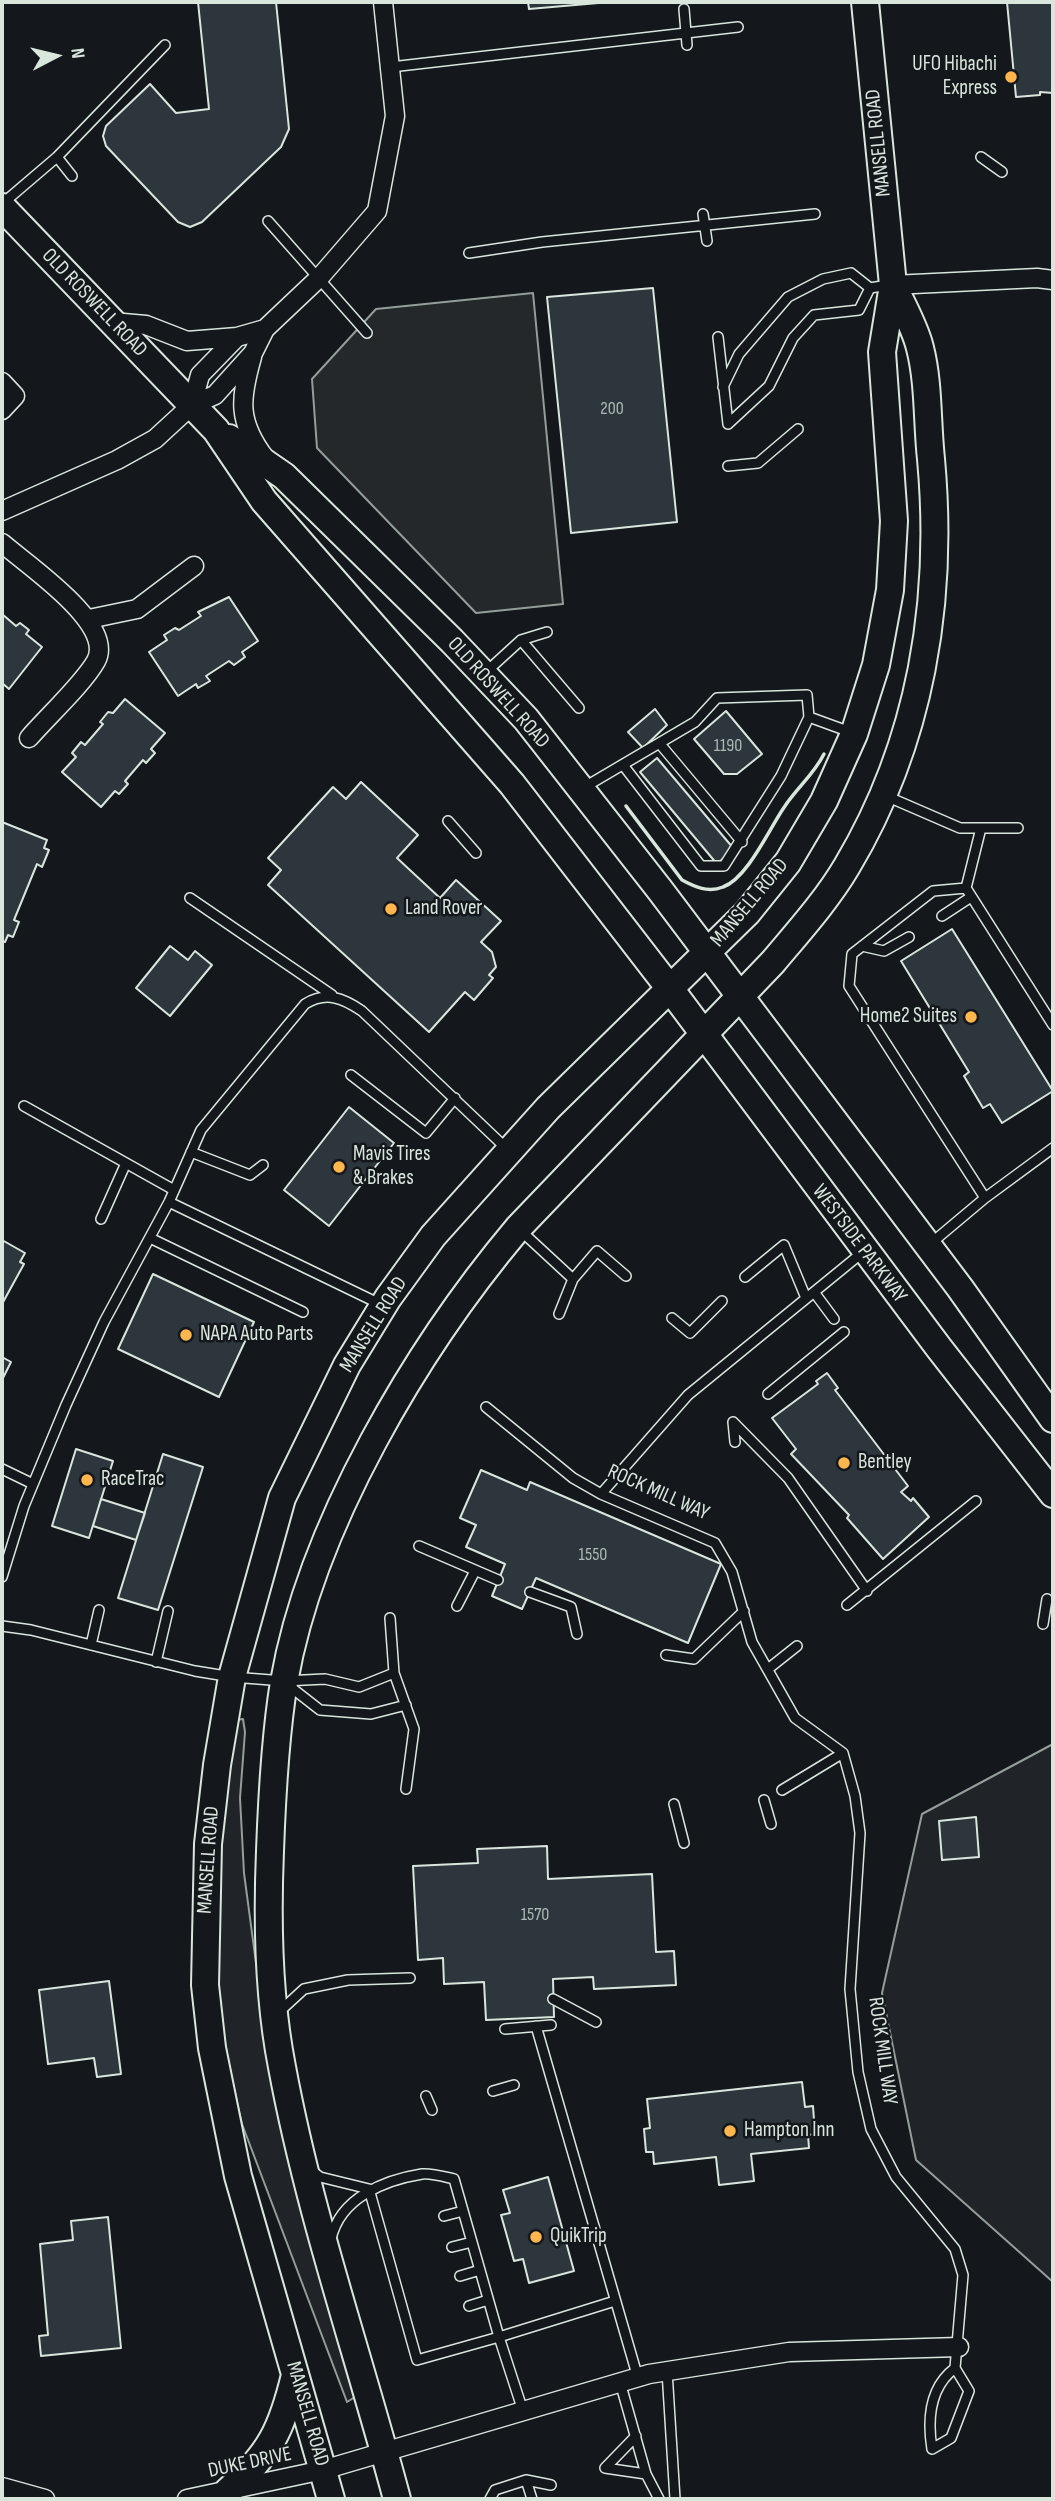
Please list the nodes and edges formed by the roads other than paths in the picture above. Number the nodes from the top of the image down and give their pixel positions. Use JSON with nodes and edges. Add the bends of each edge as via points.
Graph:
{"nodes":[{"id":1,"x":383,"y":2,"type":"edge"},
{"id":2,"x":865,"y":2,"type":"edge"},
{"id":3,"x":684,"y":9,"type":"dead end"},
{"id":4,"x":738,"y":27,"type":"dead end"},
{"id":5,"x":686,"y":32,"type":"junction"},
{"id":6,"x":165,"y":45,"type":"dead end"},
{"id":7,"x":687,"y":45,"type":"dead end"},
{"id":8,"x":391,"y":67,"type":"junction"},
{"id":9,"x":981,"y":157,"type":"dead end"},
{"id":10,"x":57,"y":158,"type":"junction"},
{"id":11,"x":1002,"y":172,"type":"dead end"},
{"id":12,"x":72,"y":176,"type":"dead end"},
{"id":13,"x":2,"y":205,"type":"edge"},
{"id":14,"x":703,"y":214,"type":"dead end"},
{"id":15,"x":815,"y":214,"type":"dead end"},
{"id":16,"x":268,"y":221,"type":"dead end"},
{"id":17,"x":705,"y":225,"type":"junction"},
{"id":18,"x":707,"y":241,"type":"dead end"},
{"id":19,"x":469,"y":253,"type":"dead end"},
{"id":20,"x":320,"y":277,"type":"junction"},
{"id":21,"x":1053,"y":280,"type":"edge"},
{"id":22,"x":881,"y":286,"type":"junction"},
{"id":23,"x":112,"y":322,"type":"junction"},
{"id":24,"x":265,"y":329,"type":"junction"},
{"id":25,"x":368,"y":333,"type":"dead end"},
{"id":26,"x":237,"y":337,"type":"junction"},
{"id":27,"x":718,"y":337,"type":"dead end"},
{"id":28,"x":253,"y":353,"type":"junction"},
{"id":29,"x":2,"y":382,"type":"edge"},
{"id":30,"x":723,"y":387,"type":"junction"},
{"id":31,"x":192,"y":405,"type":"junction"},
{"id":32,"x":2,"y":410,"type":"edge"},
{"id":33,"x":216,"y":429,"type":"junction"},
{"id":34,"x":798,"y":429,"type":"dead end"},
{"id":35,"x":728,"y":466,"type":"dead end"},
{"id":36,"x":271,"y":467,"type":"junction"},
{"id":37,"x":2,"y":511,"type":"edge"},
{"id":38,"x":2,"y":543,"type":"edge"},
{"id":39,"x":194,"y":566,"type":"dead end"},
{"id":40,"x":89,"y":619,"type":"junction"},
{"id":41,"x":547,"y":632,"type":"dead end"},
{"id":42,"x":521,"y":640,"type":"junction"},
{"id":43,"x":483,"y":674,"type":"junction"},
{"id":44,"x":579,"y":708,"type":"dead end"},
{"id":45,"x":808,"y":717,"type":"junction"},
{"id":46,"x":854,"y":734,"type":"junction"},
{"id":47,"x":29,"y":738,"type":"dead end"},
{"id":48,"x":660,"y":744,"type":"junction"},
{"id":49,"x":623,"y":765,"type":"junction"},
{"id":50,"x":583,"y":788,"type":"junction"},
{"id":51,"x":884,"y":795,"type":"junction"},
{"id":52,"x":448,"y":821,"type":"dead end"},
{"id":53,"x":981,"y":828,"type":"junction"},
{"id":54,"x":1017,"y":828,"type":"dead end"},
{"id":55,"x":742,"y":842,"type":"junction"},
{"id":56,"x":476,"y":853,"type":"dead end"},
{"id":57,"x":968,"y":892,"type":"junction"},
{"id":58,"x":190,"y":898,"type":"dead end"},
{"id":59,"x":942,"y":916,"type":"dead end"},
{"id":60,"x":909,"y":937,"type":"dead end"},
{"id":61,"x":862,"y":946,"type":"junction"},
{"id":62,"x":707,"y":954,"type":"junction"},
{"id":63,"x":671,"y":990,"type":"junction"},
{"id":64,"x":333,"y":996,"type":"junction"},
{"id":65,"x":738,"y":996,"type":"junction"},
{"id":66,"x":1053,"y":1025,"type":"edge"},
{"id":67,"x":703,"y":1034,"type":"junction"},
{"id":68,"x":351,"y":1075,"type":"dead end"},
{"id":69,"x":455,"y":1098,"type":"junction"},
{"id":70,"x":24,"y":1106,"type":"dead end"},
{"id":71,"x":1053,"y":1149,"type":"edge"},
{"id":72,"x":509,"y":1151,"type":"junction"},
{"id":73,"x":191,"y":1152,"type":"junction"},
{"id":74,"x":125,"y":1163,"type":"junction"},
{"id":75,"x":263,"y":1165,"type":"dead end"},
{"id":76,"x":174,"y":1190,"type":"junction"},
{"id":77,"x":985,"y":1198,"type":"junction"},
{"id":78,"x":169,"y":1202,"type":"junction"},
{"id":79,"x":101,"y":1219,"type":"dead end"},
{"id":80,"x":518,"y":1228,"type":"junction"},
{"id":81,"x":150,"y":1238,"type":"junction"},
{"id":82,"x":928,"y":1246,"type":"junction"},
{"id":83,"x":865,"y":1251,"type":"junction"},
{"id":84,"x":626,"y":1276,"type":"dead end"},
{"id":85,"x":746,"y":1277,"type":"dead end"},
{"id":86,"x":573,"y":1279,"type":"junction"},
{"id":87,"x":810,"y":1295,"type":"junction"},
{"id":88,"x":722,"y":1301,"type":"dead end"},
{"id":89,"x":383,"y":1306,"type":"junction"},
{"id":90,"x":303,"y":1312,"type":"dead end"},
{"id":91,"x":558,"y":1314,"type":"dead end"},
{"id":92,"x":672,"y":1318,"type":"dead end"},
{"id":93,"x":834,"y":1319,"type":"dead end"},
{"id":94,"x":844,"y":1332,"type":"dead end"},
{"id":95,"x":768,"y":1394,"type":"dead end"},
{"id":96,"x":486,"y":1407,"type":"dead end"},
{"id":97,"x":1053,"y":1419,"type":"edge"},
{"id":98,"x":735,"y":1442,"type":"dead end"},
{"id":99,"x":2,"y":1469,"type":"edge"},
{"id":100,"x":33,"y":1483,"type":"junction"},
{"id":101,"x":601,"y":1494,"type":"junction"},
{"id":102,"x":1053,"y":1494,"type":"edge"},
{"id":103,"x":976,"y":1501,"type":"dead end"},
{"id":104,"x":419,"y":1546,"type":"dead end"},
{"id":105,"x":6,"y":1550,"type":"edge"},
{"id":106,"x":475,"y":1570,"type":"junction"},
{"id":107,"x":2,"y":1577,"type":"edge"},
{"id":108,"x":498,"y":1580,"type":"dead end"},
{"id":109,"x":867,"y":1591,"type":"junction"},
{"id":110,"x":530,"y":1592,"type":"dead end"},
{"id":111,"x":1047,"y":1599,"type":"dead end"},
{"id":112,"x":848,"y":1605,"type":"dead end"},
{"id":113,"x":457,"y":1606,"type":"dead end"},
{"id":114,"x":99,"y":1611,"type":"dead end"},
{"id":115,"x":168,"y":1611,"type":"dead end"},
{"id":116,"x":744,"y":1611,"type":"junction"},
{"id":117,"x":390,"y":1618,"type":"dead end"},
{"id":118,"x":1043,"y":1624,"type":"dead end"},
{"id":119,"x":2,"y":1626,"type":"edge"},
{"id":120,"x":577,"y":1634,"type":"dead end"},
{"id":121,"x":91,"y":1645,"type":"junction"},
{"id":122,"x":797,"y":1647,"type":"dead end"},
{"id":123,"x":666,"y":1655,"type":"dead end"},
{"id":124,"x":156,"y":1662,"type":"junction"},
{"id":125,"x":768,"y":1669,"type":"junction"},
{"id":126,"x":394,"y":1673,"type":"junction"},
{"id":127,"x":232,"y":1677,"type":"junction"},
{"id":128,"x":284,"y":1681,"type":"junction"},
{"id":129,"x":406,"y":1705,"type":"junction"},
{"id":130,"x":843,"y":1754,"type":"junction"},
{"id":131,"x":406,"y":1789,"type":"dead end"},
{"id":132,"x":782,"y":1790,"type":"dead end"},
{"id":133,"x":764,"y":1800,"type":"dead end"},
{"id":134,"x":674,"y":1804,"type":"dead end"},
{"id":135,"x":771,"y":1824,"type":"dead end"},
{"id":136,"x":684,"y":1843,"type":"dead end"},
{"id":137,"x":410,"y":1978,"type":"dead end"},
{"id":138,"x":553,"y":1999,"type":"dead end"},
{"id":139,"x":275,"y":2016,"type":"junction"},
{"id":140,"x":596,"y":2022,"type":"dead end"},
{"id":141,"x":551,"y":2025,"type":"dead end"},
{"id":142,"x":536,"y":2026,"type":"junction"},
{"id":143,"x":505,"y":2029,"type":"dead end"},
{"id":144,"x":514,"y":2085,"type":"dead end"},
{"id":145,"x":493,"y":2091,"type":"dead end"},
{"id":146,"x":426,"y":2096,"type":"dead end"},
{"id":147,"x":432,"y":2110,"type":"dead end"},
{"id":148,"x":304,"y":2164,"type":"junction"},
{"id":149,"x":369,"y":2189,"type":"junction"},
{"id":150,"x":463,"y":2211,"type":"junction"},
{"id":151,"x":444,"y":2216,"type":"dead end"},
{"id":152,"x":392,"y":2231,"type":"dead end"},
{"id":153,"x":382,"y":2234,"type":"junction"},
{"id":154,"x":472,"y":2242,"type":"junction"},
{"id":155,"x":452,"y":2247,"type":"dead end"},
{"id":156,"x":328,"y":2252,"type":"junction"},
{"id":157,"x":401,"y":2262,"type":"dead end"},
{"id":158,"x":390,"y":2265,"type":"junction"},
{"id":159,"x":480,"y":2270,"type":"junction"},
{"id":160,"x":460,"y":2276,"type":"dead end"},
{"id":161,"x":408,"y":2291,"type":"dead end"},
{"id":162,"x":398,"y":2293,"type":"junction"},
{"id":163,"x":488,"y":2300,"type":"junction"},
{"id":164,"x":615,"y":2301,"type":"junction"},
{"id":165,"x":469,"y":2305,"type":"dead end"},
{"id":166,"x":417,"y":2320,"type":"dead end"},
{"id":167,"x":407,"y":2323,"type":"junction"},
{"id":168,"x":499,"y":2337,"type":"junction"},
{"id":169,"x":959,"y":2347,"type":"junction"},
{"id":170,"x":956,"y":2368,"type":"junction"},
{"id":171,"x":667,"y":2371,"type":"junction"},
{"id":172,"x":295,"y":2373,"type":"junction"},
{"id":173,"x":629,"y":2380,"type":"junction"},
{"id":174,"x":523,"y":2411,"type":"junction"},
{"id":175,"x":636,"y":2437,"type":"junction"},
{"id":176,"x":385,"y":2453,"type":"junction"},
{"id":177,"x":323,"y":2470,"type":"junction"},
{"id":178,"x":646,"y":2474,"type":"junction"},
{"id":179,"x":526,"y":2480,"type":"junction"},
{"id":180,"x":551,"y":2485,"type":"dead end"},
{"id":181,"x":2,"y":2487,"type":"edge"},
{"id":182,"x":228,"y":2491,"type":"junction"},
{"id":183,"x":45,"y":2499,"type":"edge"},
{"id":184,"x":187,"y":2499,"type":"edge"},
{"id":185,"x":194,"y":2499,"type":"edge"},
{"id":186,"x":331,"y":2499,"type":"edge"},
{"id":187,"x":397,"y":2499,"type":"edge"},
{"id":188,"x":490,"y":2499,"type":"edge"},
{"id":189,"x":532,"y":2499,"type":"edge"},
{"id":190,"x":659,"y":2499,"type":"edge"},
{"id":191,"x":675,"y":2499,"type":"edge"}],
"edges":[{"from":1,"to":8,"type":"street"},
{"from":2,"to":22,"type":"main road","name":"MANSELL ROAD"},
{"from":3,"to":5,"type":"lane"},
{"from":4,"to":5,"type":"lane"},
{"from":5,"to":7,"type":"lane"},
{"from":5,"to":8,"type":"lane"},
{"from":6,"to":10,"type":"lane"},
{"from":8,"to":20,"type":"street","via":[[395,116],[377,211]]},
{"from":9,"to":11,"type":"lane"},
{"from":10,"to":12,"type":"lane"},
{"from":10,"to":13,"type":"lane"},
{"from":13,"to":23,"type":"main road","name":"OLD ROSWELL ROAD"},
{"from":14,"to":17,"type":"lane"},
{"from":15,"to":17,"type":"lane"},
{"from":16,"to":20,"type":"lane"},
{"from":17,"to":18,"type":"lane"},
{"from":17,"to":19,"type":"lane"},
{"from":20,"to":24,"type":"street"},
{"from":20,"to":25,"type":"lane"},
{"from":21,"to":22,"type":"street"},
{"from":22,"to":30,"type":"lane","via":[[850,273],[823,279],[788,297],[739,354]]},
{"from":22,"to":30,"type":"lane","via":[[859,310],[814,316],[793,338],[769,386],[728,424]]},
{"from":22,"to":46,"type":"main road","name":"MANSELL ROAD","via":[[894,521],[890,590],[876,665]]},
{"from":22,"to":51,"type":"main road","name":"MANSELL ROAD","via":[[920,347],[933,482],[934,566],[930,636],[916,703]]},
{"from":23,"to":26,"type":"street","via":[[146,325],[187,341]]},
{"from":23,"to":31,"type":"main road","name":"OLD ROSWELL ROAD"},
{"from":24,"to":26,"type":"street"},
{"from":24,"to":28,"type":"street"},
{"from":26,"to":31,"type":"street","via":[[200,375]]},
{"from":27,"to":30,"type":"lane"},
{"from":28,"to":31,"type":"street","via":[[215,395]]},
{"from":28,"to":36,"type":"street","via":[[242,395],[243,413],[256,446]]},
{"from":29,"to":32,"type":"street","via":[[15,396]]},
{"from":31,"to":33,"type":"main road","name":"OLD ROSWELL ROAD"},
{"from":31,"to":37,"type":"street","via":[[163,433],[136,450]]},
{"from":33,"to":36,"type":"main road","name":"OLD ROSWELL ROAD"},
{"from":33,"to":63,"type":"main road","name":"OLD ROSWELL ROAD","via":[[264,501],[512,784]]},
{"from":34,"to":35,"type":"lane","via":[[758,463]]},
{"from":36,"to":43,"type":"main road","name":"OLD ROSWELL ROAD","via":[[338,527]]},
{"from":38,"to":40,"type":"street"},
{"from":39,"to":40,"type":"street","via":[[137,609]]},
{"from":40,"to":47,"type":"street","via":[[99,638],[95,662]]},
{"from":41,"to":42,"type":"lane"},
{"from":42,"to":43,"type":"lane"},
{"from":42,"to":44,"type":"lane"},
{"from":43,"to":50,"type":"main road","name":"OLD ROSWELL ROAD"},
{"from":45,"to":46,"type":"lane"},
{"from":45,"to":48,"type":"lane","via":[[807,695],[717,698],[695,722]]},
{"from":45,"to":55,"type":"lane","via":[[781,776]]},
{"from":46,"to":62,"type":"main road","name":"MANSELL ROAD","via":[[824,801],[788,862]]},
{"from":48,"to":49,"type":"lane"},
{"from":48,"to":55,"type":"lane"},
{"from":49,"to":50,"type":"lane"},
{"from":49,"to":55,"type":"lane","via":[[701,866],[724,866]]},
{"from":50,"to":62,"type":"main road","name":"OLD ROSWELL ROAD"},
{"from":51,"to":53,"type":"lane","via":[[960,828]]},
{"from":51,"to":65,"type":"main road","name":"MANSELL ROAD","via":[[847,867],[816,911]]},
{"from":52,"to":56,"type":"lane"},
{"from":53,"to":54,"type":"lane"},
{"from":53,"to":57,"type":"lane"},
{"from":57,"to":59,"type":"lane"},
{"from":57,"to":61,"type":"lane","via":[[933,891]]},
{"from":57,"to":66,"type":"lane"},
{"from":58,"to":64,"type":"lane"},
{"from":60,"to":61,"type":"lane","via":[[884,951]]},
{"from":61,"to":77,"type":"lane","via":[[852,954],[849,986]]},
{"from":62,"to":63,"type":"main road","name":"MANSELL ROAD"},
{"from":62,"to":65,"type":"main road","name":"OLD ROSWELL ROAD"},
{"from":63,"to":67,"type":"main road","name":"WESTSIDE PARKWAY"},
{"from":63,"to":72,"type":"main road","name":"MANSELL ROAD"},
{"from":64,"to":69,"type":"lane","via":[[370,1017]]},
{"from":64,"to":73,"type":"lane","via":[[305,1004],[201,1130]]},
{"from":65,"to":67,"type":"main road","name":"MANSELL ROAD"},
{"from":65,"to":82,"type":"main road"},
{"from":67,"to":80,"type":"main road","name":"MANSELL ROAD"},
{"from":67,"to":83,"type":"main road","name":"WESTSIDE PARKWAY"},
{"from":68,"to":69,"type":"lane","via":[[426,1133]]},
{"from":69,"to":72,"type":"lane"},
{"from":70,"to":74,"type":"lane"},
{"from":71,"to":77,"type":"lane"},
{"from":72,"to":89,"type":"main road","name":"MANSELL ROAD","via":[[433,1236]]},
{"from":73,"to":75,"type":"lane","via":[[250,1175]]},
{"from":73,"to":76,"type":"lane"},
{"from":74,"to":76,"type":"lane"},
{"from":74,"to":79,"type":"lane"},
{"from":76,"to":78,"type":"lane"},
{"from":77,"to":82,"type":"lane"},
{"from":78,"to":81,"type":"lane"},
{"from":78,"to":89,"type":"lane"},
{"from":80,"to":86,"type":"lane"},
{"from":80,"to":128,"type":"main road","name":"MANSELL ROAD","via":[[421,1355],[352,1485],[318,1560]]},
{"from":81,"to":90,"type":"lane"},
{"from":81,"to":100,"type":"lane","via":[[99,1333]]},
{"from":82,"to":97,"type":"main road"},
{"from":83,"to":87,"type":"lane"},
{"from":83,"to":102,"type":"main road","name":"WESTSIDE PARKWAY"},
{"from":84,"to":86,"type":"lane","via":[[597,1251]]},
{"from":85,"to":87,"type":"lane","via":[[784,1245]]},
{"from":86,"to":91,"type":"lane"},
{"from":87,"to":93,"type":"lane"},
{"from":87,"to":101,"type":"lane","via":[[688,1395]]},
{"from":88,"to":92,"type":"lane","via":[[690,1333]]},
{"from":89,"to":127,"type":"main road","name":"MANSELL ROAD","via":[[347,1365],[282,1498]]},
{"from":94,"to":95,"type":"lane"},
{"from":96,"to":101,"type":"lane","name":"ROCK MILL WAY","via":[[573,1478]]},
{"from":98,"to":109,"type":"lane","via":[[733,1422],[788,1478]]},
{"from":99,"to":100,"type":"lane"},
{"from":100,"to":105,"type":"lane"},
{"from":101,"to":116,"type":"lane","name":"ROCK MILL WAY","via":[[715,1543],[732,1572]]},
{"from":103,"to":109,"type":"lane"},
{"from":104,"to":106,"type":"lane"},
{"from":105,"to":107,"type":"lane"},
{"from":106,"to":108,"type":"lane"},
{"from":106,"to":113,"type":"lane"},
{"from":109,"to":112,"type":"lane"},
{"from":110,"to":120,"type":"lane","via":[[571,1607]]},
{"from":111,"to":118,"type":"lane"},
{"from":114,"to":121,"type":"lane"},
{"from":115,"to":124,"type":"lane"},
{"from":116,"to":123,"type":"lane","via":[[694,1659]]},
{"from":116,"to":125,"type":"lane","name":"ROCK MILL WAY","via":[[752,1642]]},
{"from":117,"to":126,"type":"lane"},
{"from":119,"to":121,"type":"lane"},
{"from":121,"to":124,"type":"lane"},
{"from":122,"to":125,"type":"lane"},
{"from":124,"to":127,"type":"lane"},
{"from":125,"to":130,"type":"lane","name":"ROCK MILL WAY","via":[[794,1718]]},
{"from":126,"to":128,"type":"lane","via":[[359,1687],[325,1679]]},
{"from":126,"to":129,"type":"lane"},
{"from":127,"to":128,"type":"lane"},
{"from":127,"to":172,"type":"main road","name":"MANSELL ROAD","via":[[208,1844],[205,1985],[212,2048],[238,2176]]},
{"from":128,"to":129,"type":"lane","via":[[320,1710],[371,1714]]},
{"from":128,"to":139,"type":"main road","name":"MANSELL ROAD","via":[[272,1793],[268,1904]]},
{"from":129,"to":131,"type":"lane","via":[[414,1729]]},
{"from":130,"to":132,"type":"lane"},
{"from":130,"to":169,"type":"lane","name":"ROCK MILL WAY","via":[[860,1833],[850,1989],[858,2072],[871,2129],[896,2177],[955,2249],[963,2275]]},
{"from":133,"to":135,"type":"lane"},
{"from":134,"to":136,"type":"lane"},
{"from":137,"to":139,"type":"lane","via":[[348,1980],[304,1989]]},
{"from":138,"to":140,"type":"lane"},
{"from":139,"to":148,"type":"main road","name":"MANSELL ROAD","via":[[281,2065]]},
{"from":141,"to":142,"type":"lane"},
{"from":142,"to":143,"type":"lane"},
{"from":142,"to":164,"type":"lane"},
{"from":144,"to":145,"type":"lane"},
{"from":146,"to":147,"type":"lane"},
{"from":148,"to":149,"type":"lane","via":[[320,2177]]},
{"from":148,"to":156,"type":"main road","name":"MANSELL ROAD"},
{"from":149,"to":150,"type":"lane","via":[[424,2173],[454,2179]]},
{"from":149,"to":153,"type":"lane"},
{"from":149,"to":156,"type":"lane","via":[[334,2225]]},
{"from":150,"to":151,"type":"lane"},
{"from":150,"to":154,"type":"lane"},
{"from":152,"to":153,"type":"lane"},
{"from":153,"to":158,"type":"lane"},
{"from":154,"to":155,"type":"lane"},
{"from":154,"to":159,"type":"lane"},
{"from":156,"to":176,"type":"main road","name":"MANSELL ROAD"},
{"from":157,"to":158,"type":"lane"},
{"from":158,"to":162,"type":"lane"},
{"from":159,"to":160,"type":"lane"},
{"from":159,"to":163,"type":"lane"},
{"from":161,"to":162,"type":"lane"},
{"from":162,"to":167,"type":"lane"},
{"from":163,"to":165,"type":"lane"},
{"from":163,"to":168,"type":"lane"},
{"from":164,"to":168,"type":"lane"},
{"from":164,"to":173,"type":"lane"},
{"from":166,"to":167,"type":"lane"},
{"from":167,"to":168,"type":"lane","via":[[417,2360]]},
{"from":168,"to":174,"type":"lane"},
{"from":169,"to":170,"type":"lane","name":"ROCK MILL WAY"},
{"from":169,"to":171,"type":"street","via":[[789,2352]]},
{"from":170,"to":170,"type":"lane","via":[[940,2380],[928,2426],[932,2449],[951,2438],[969,2390]]},
{"from":171,"to":173,"type":"street"},
{"from":171,"to":191,"type":"lane"},
{"from":172,"to":177,"type":"main road","name":"MANSELL ROAD"},
{"from":172,"to":182,"type":"main road","via":[[285,2418],[255,2467]]},
{"from":173,"to":174,"type":"street"},
{"from":173,"to":175,"type":"lane"},
{"from":174,"to":176,"type":"street"},
{"from":175,"to":178,"type":"lane"},
{"from":175,"to":178,"type":"lane","via":[[605,2468]]},
{"from":176,"to":177,"type":"street","name":"DUKE DRIVE"},
{"from":176,"to":187,"type":"main road","name":"MANSELL ROAD"},
{"from":177,"to":182,"type":"street","name":"DUKE DRIVE"},
{"from":177,"to":186,"type":"main road","name":"MANSELL ROAD"},
{"from":178,"to":190,"type":"lane"},
{"from":179,"to":180,"type":"lane"},
{"from":179,"to":188,"type":"lane","via":[[495,2490]]},
{"from":179,"to":189,"type":"lane"},
{"from":181,"to":183,"type":"street"},
{"from":182,"to":185,"type":"street","name":"DUKE DRIVE"},
{"from":184,"to":185,"type":"street","name":"DUKE DRIVE"}]}
